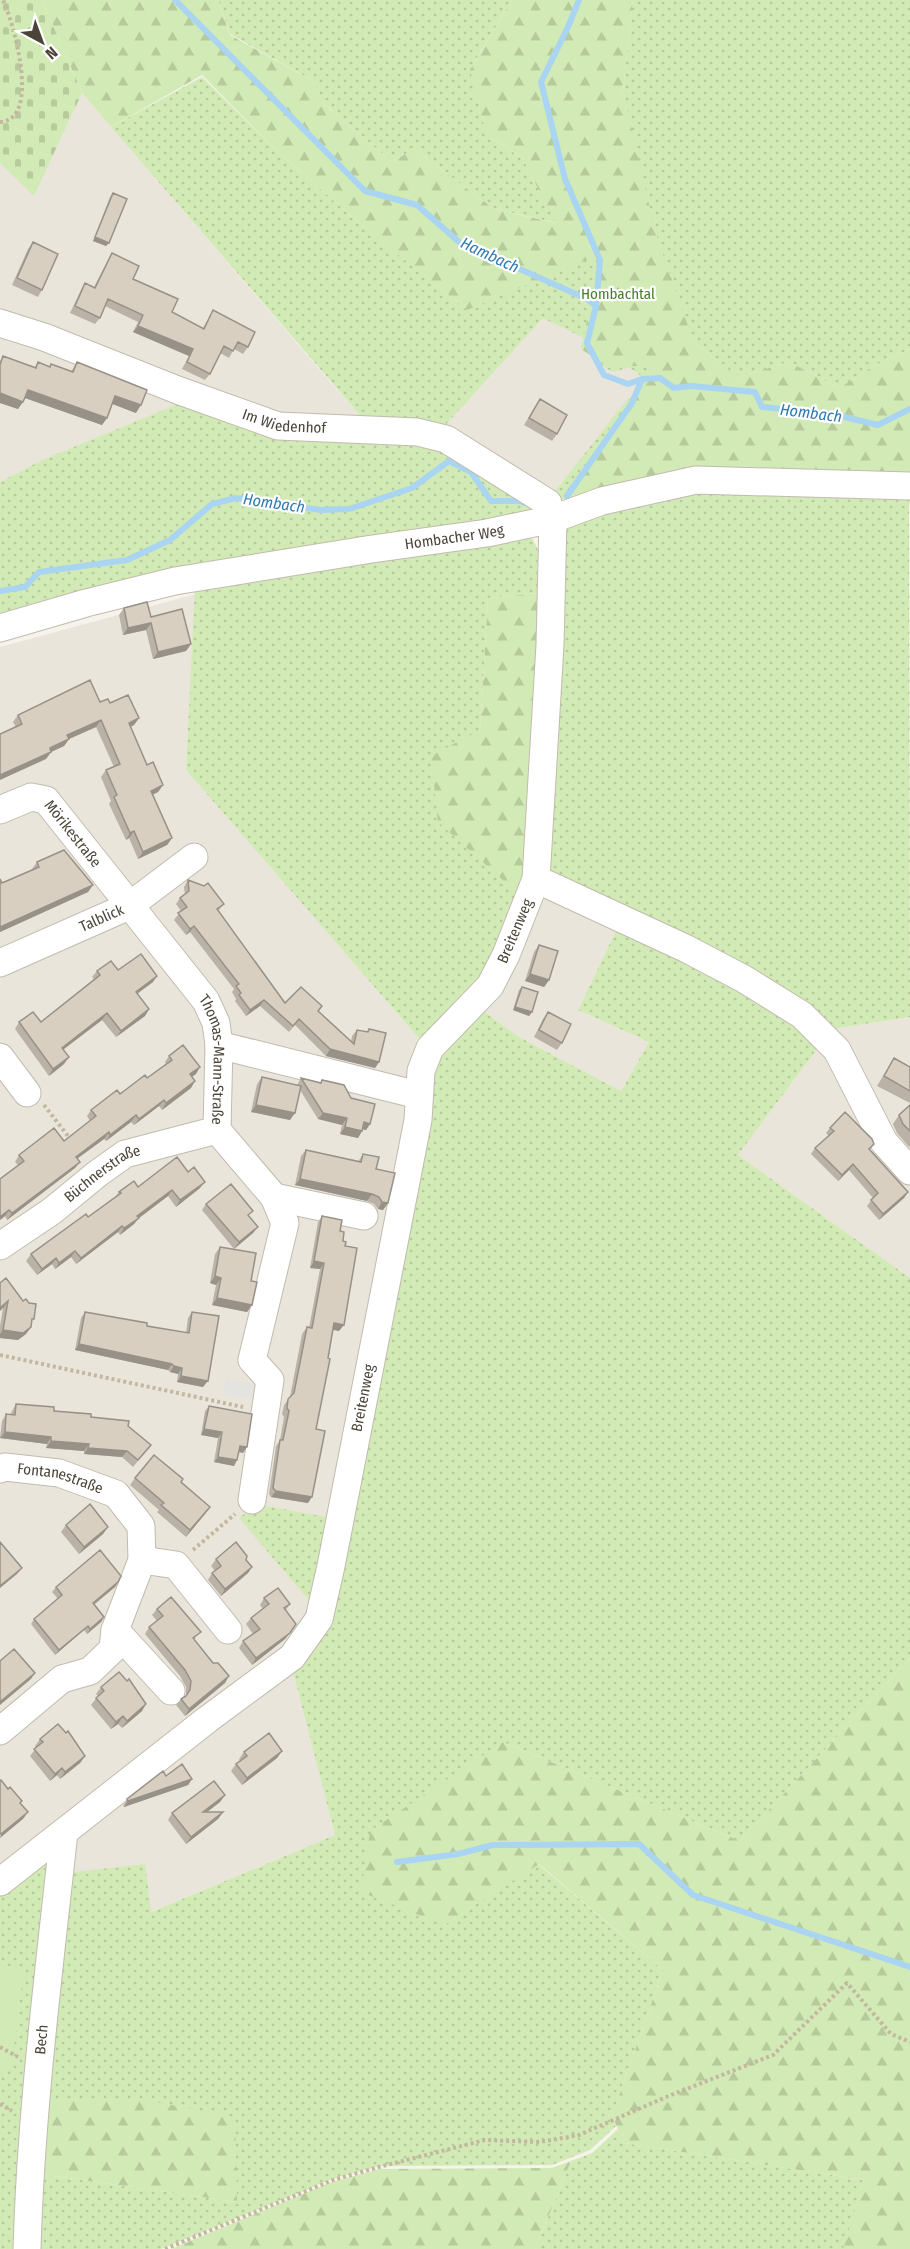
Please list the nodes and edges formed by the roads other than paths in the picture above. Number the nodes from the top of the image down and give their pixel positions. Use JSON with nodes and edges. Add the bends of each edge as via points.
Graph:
{"nodes":[{"id":1,"x":0,"y":323,"type":"edge"},
{"id":2,"x":910,"y":486,"type":"edge"},
{"id":3,"x":553,"y":519,"type":"junction"},
{"id":4,"x":0,"y":628,"type":"edge"},
{"id":5,"x":0,"y":810,"type":"edge"},
{"id":6,"x":194,"y":857,"type":"dead end"},
{"id":7,"x":536,"y":879,"type":"junction"},
{"id":8,"x":129,"y":906,"type":"junction"},
{"id":9,"x":0,"y":963,"type":"edge"},
{"id":10,"x":219,"y":1045,"type":"junction"},
{"id":11,"x":0,"y":1057,"type":"edge"},
{"id":12,"x":27,"y":1093,"type":"road end"},
{"id":13,"x":418,"y":1095,"type":"junction"},
{"id":14,"x":218,"y":1130,"type":"junction"},
{"id":15,"x":910,"y":1171,"type":"edge"},
{"id":16,"x":274,"y":1197,"type":"junction"},
{"id":17,"x":364,"y":1216,"type":"dead end"},
{"id":18,"x":0,"y":1246,"type":"edge"},
{"id":19,"x":0,"y":1469,"type":"edge"},
{"id":20,"x":252,"y":1500,"type":"road end"},
{"id":21,"x":142,"y":1560,"type":"junction"},
{"id":22,"x":115,"y":1630,"type":"junction"},
{"id":23,"x":228,"y":1630,"type":"dead end"},
{"id":24,"x":171,"y":1691,"type":"dead end"},
{"id":25,"x":0,"y":1731,"type":"edge"},
{"id":26,"x":64,"y":1832,"type":"junction"},
{"id":27,"x":0,"y":1882,"type":"edge"},
{"id":28,"x":27,"y":2249,"type":"edge"}],
"edges":[{"from":1,"to":3,"type":"street","name":"Im Wiedenhof","via":[[278,426],[417,432],[446,439],[548,503]]},
{"from":2,"to":3,"type":"street","name":"Hombacher Weg","via":[[696,480],[602,501]]},
{"from":3,"to":4,"type":"street","name":"Hombacher Weg","via":[[175,582]]},
{"from":3,"to":7,"type":"street","name":"Breitenweg"},
{"from":5,"to":8,"type":"street","name":"Mörikestraße","via":[[31,797],[46,800]]},
{"from":6,"to":8,"type":"street","name":"Talblick"},
{"from":7,"to":13,"type":"street","name":"Breitenweg","via":[[490,986],[430,1048],[421,1071]]},
{"from":7,"to":15,"type":"street","name":"Breitenweg","via":[[687,949],[802,1015],[837,1050],[884,1142]]},
{"from":8,"to":9,"type":"street","name":"Talblick"},
{"from":8,"to":10,"type":"street","name":"Thomas-Mann-Straße","via":[[206,1001],[216,1023]]},
{"from":10,"to":13,"type":"street"},
{"from":10,"to":14,"type":"street","name":"Thomas-Mann-Straße"},
{"from":11,"to":12,"type":"street"},
{"from":13,"to":26,"type":"street","name":"Breitenweg","via":[[418,1120],[319,1618],[292,1657]]},
{"from":14,"to":16,"type":"street","name":"Thomas-Mann-Straße"},
{"from":14,"to":18,"type":"street","name":"Büchnerstraße","via":[[125,1154]]},
{"from":16,"to":17,"type":"street"},
{"from":16,"to":20,"type":"street","name":"Thomas-Mann-Straße","via":[[285,1223],[252,1360],[270,1380]]},
{"from":19,"to":21,"type":"street","name":"Fontanestraße","via":[[59,1473],[116,1494],[141,1526]]},
{"from":21,"to":22,"type":"street"},
{"from":21,"to":23,"type":"street","via":[[176,1565]]},
{"from":22,"to":24,"type":"street"},
{"from":22,"to":25,"type":"street","via":[[113,1649],[90,1671],[62,1679]]},
{"from":26,"to":27,"type":"street","name":"Breitenweg"},
{"from":26,"to":28,"type":"street","name":"Bech","via":[[34,2104]]}]}
